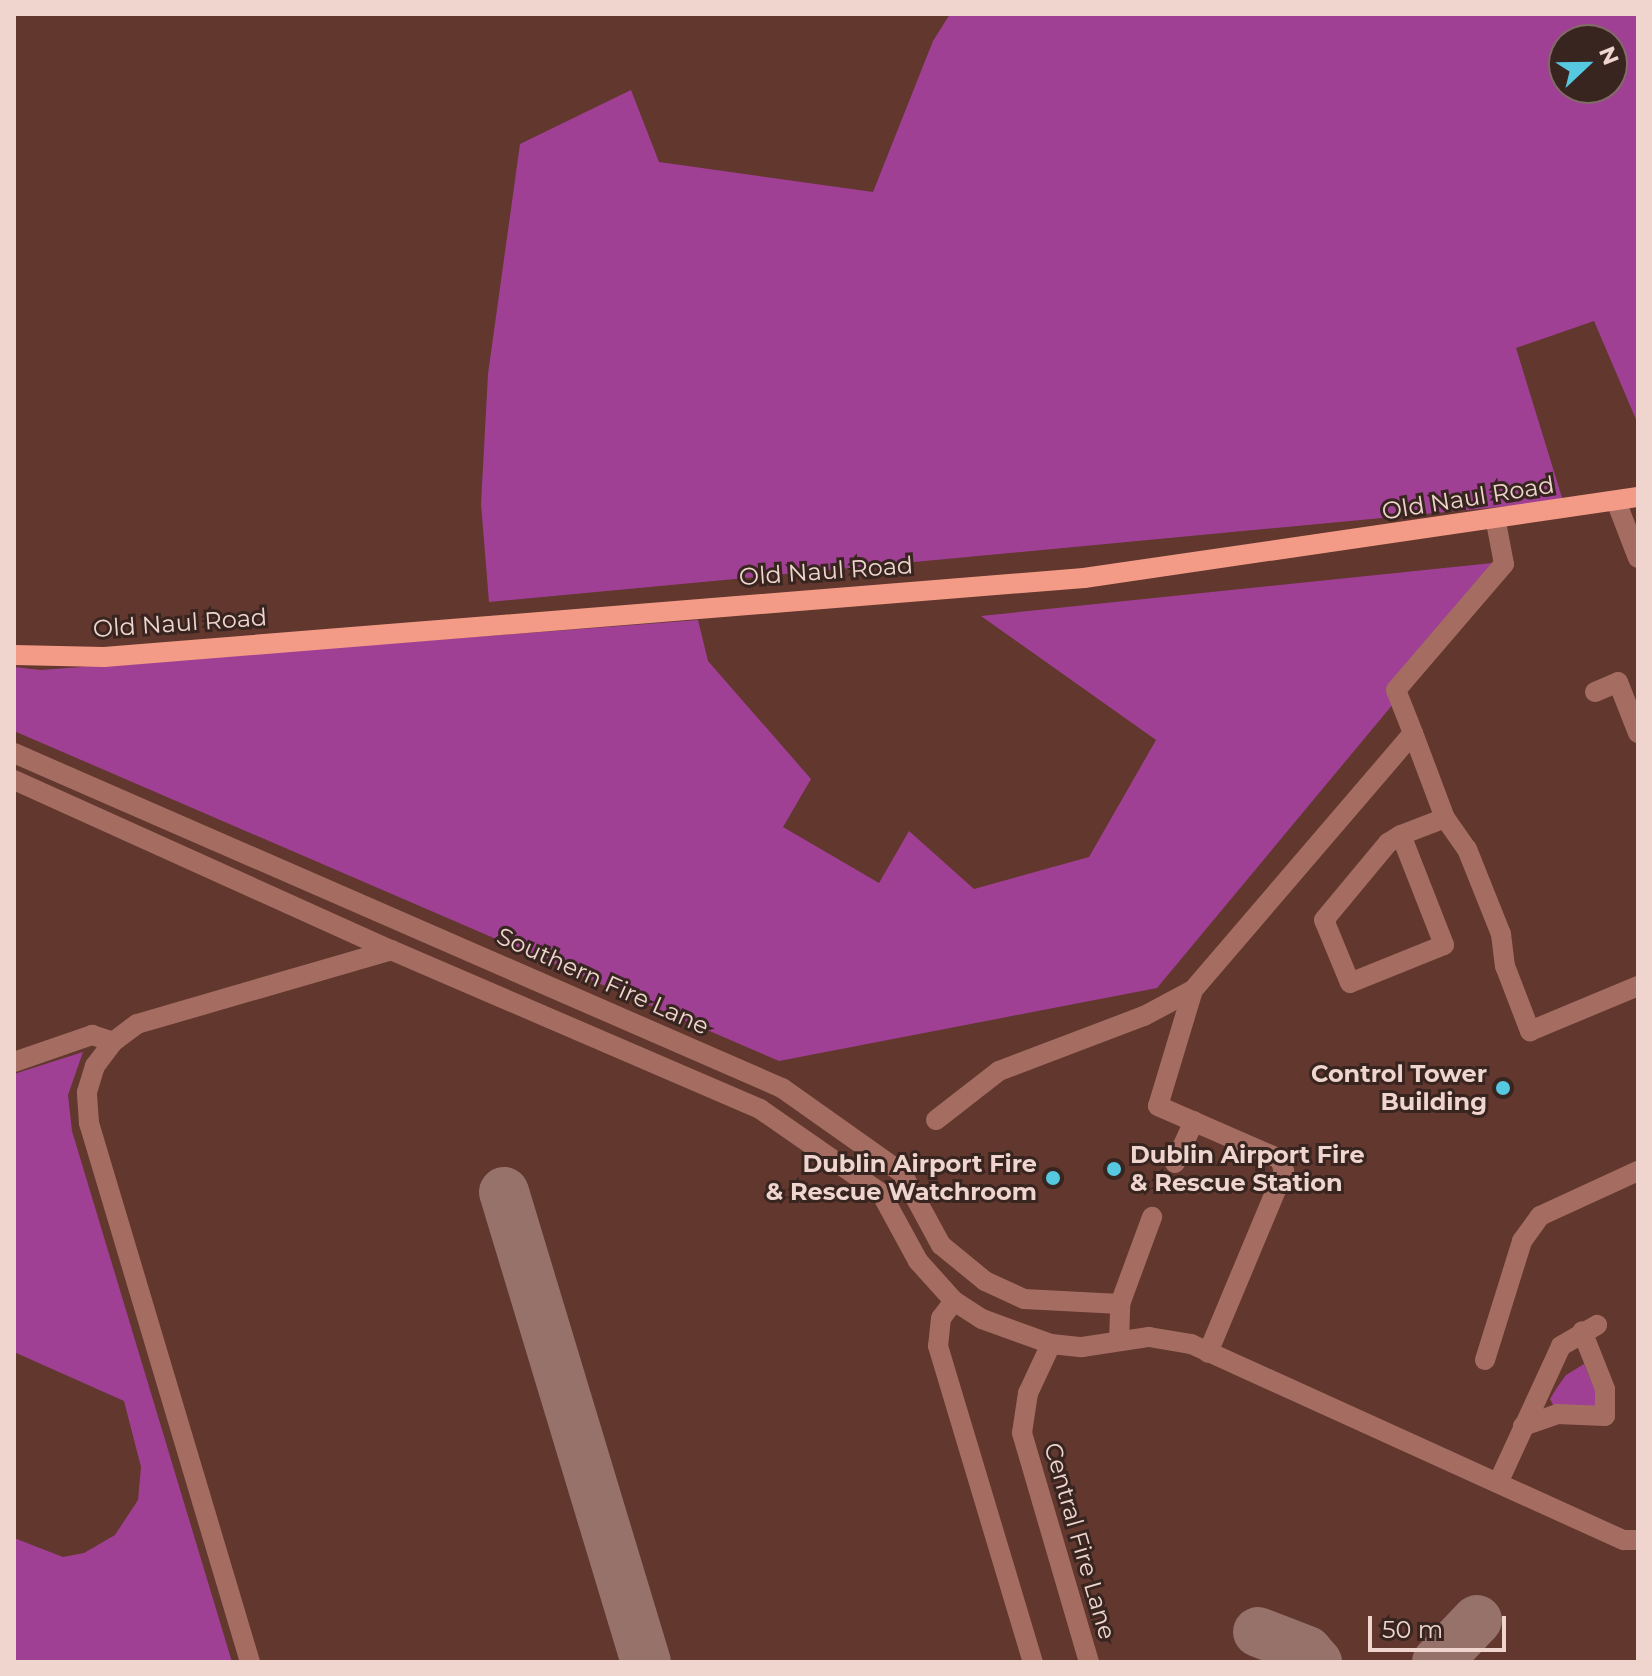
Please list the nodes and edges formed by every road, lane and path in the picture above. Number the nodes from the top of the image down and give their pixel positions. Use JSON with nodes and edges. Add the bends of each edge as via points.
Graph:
{"nodes":[{"id":1,"x":1638,"y":497,"type":"edge"},
{"id":2,"x":1616,"y":501,"type":"junction"},
{"id":3,"x":1496,"y":522,"type":"junction"},
{"id":4,"x":1638,"y":558,"type":"edge"},
{"id":5,"x":14,"y":655,"type":"edge"},
{"id":6,"x":1595,"y":692,"type":"dead end"},
{"id":7,"x":1413,"y":733,"type":"junction"},
{"id":8,"x":1638,"y":733,"type":"edge"},
{"id":9,"x":14,"y":753,"type":"edge"},
{"id":10,"x":14,"y":780,"type":"edge"},
{"id":11,"x":1445,"y":818,"type":"junction"},
{"id":12,"x":1401,"y":835,"type":"junction"},
{"id":13,"x":391,"y":950,"type":"junction"},
{"id":14,"x":1638,"y":986,"type":"edge"},
{"id":15,"x":1193,"y":990,"type":"junction"},
{"id":16,"x":113,"y":1042,"type":"junction"},
{"id":17,"x":14,"y":1062,"type":"edge"},
{"id":18,"x":936,"y":1120,"type":"dead end"},
{"id":19,"x":1194,"y":1121,"type":"junction"},
{"id":20,"x":1175,"y":1163,"type":"dead end"},
{"id":21,"x":1638,"y":1171,"type":"edge"},
{"id":22,"x":1152,"y":1217,"type":"dead end"},
{"id":23,"x":954,"y":1301,"type":"junction"},
{"id":24,"x":1120,"y":1304,"type":"junction"},
{"id":25,"x":1119,"y":1341,"type":"junction"},
{"id":26,"x":1051,"y":1344,"type":"junction"},
{"id":27,"x":1208,"y":1353,"type":"junction"},
{"id":28,"x":1485,"y":1360,"type":"dead end"},
{"id":29,"x":1523,"y":1426,"type":"junction"},
{"id":30,"x":1498,"y":1483,"type":"junction"},
{"id":31,"x":1633,"y":1542,"type":"edge"},
{"id":32,"x":250,"y":1662,"type":"edge"},
{"id":33,"x":1033,"y":1662,"type":"edge"},
{"id":34,"x":1089,"y":1662,"type":"edge"}],
"edges":[{"from":1,"to":2,"type":"main road","name":"Old Naul Road"},
{"from":2,"to":3,"type":"main road","name":"Old Naul Road"},
{"from":2,"to":4,"type":"lane"},
{"from":3,"to":5,"type":"main road","name":"Old Naul Road","via":[[1084,578],[104,657]]},
{"from":3,"to":7,"type":"lane","via":[[1504,564],[1396,690]]},
{"from":6,"to":8,"type":"lane","via":[[1618,682]]},
{"from":7,"to":11,"type":"lane"},
{"from":7,"to":15,"type":"lane"},
{"from":9,"to":24,"type":"lane","name":"Southern Fire Lane","via":[[782,1088],[902,1173],[941,1245],[985,1281],[1024,1299]]},
{"from":10,"to":13,"type":"lane"},
{"from":11,"to":12,"type":"lane"},
{"from":11,"to":14,"type":"lane","via":[[1467,849],[1501,934],[1505,966],[1530,1031]]},
{"from":12,"to":12,"type":"lane","via":[[1444,945],[1350,983],[1324,920],[1388,843]]},
{"from":13,"to":16,"type":"lane","via":[[166,1014],[137,1024]]},
{"from":13,"to":23,"type":"lane","via":[[760,1109],[881,1193],[918,1261]]},
{"from":15,"to":18,"type":"lane","via":[[1144,1016],[999,1071]]},
{"from":15,"to":19,"type":"lane","via":[[1158,1106]]},
{"from":16,"to":17,"type":"lane","via":[[92,1035]]},
{"from":16,"to":32,"type":"lane","via":[[95,1066],[87,1092],[89,1123]]},
{"from":19,"to":20,"type":"lane"},
{"from":19,"to":27,"type":"lane","via":[[1280,1159],[1284,1171]]},
{"from":21,"to":28,"type":"lane","via":[[1540,1216],[1522,1241]]},
{"from":22,"to":24,"type":"lane"},
{"from":23,"to":26,"type":"lane","via":[[1009,1331]]},
{"from":23,"to":33,"type":"lane","via":[[941,1318],[938,1346]]},
{"from":24,"to":25,"type":"lane"},
{"from":25,"to":26,"type":"lane","via":[[1082,1347]]},
{"from":25,"to":27,"type":"lane","via":[[1149,1337],[1191,1344]]},
{"from":26,"to":34,"type":"lane","name":"Central Fire Lane","via":[[1028,1393],[1022,1433]]},
{"from":27,"to":30,"type":"lane"},
{"from":29,"to":29,"type":"lane","via":[[1561,1346],[1590,1328],[1605,1389],[1605,1416],[1557,1414]]},
{"from":29,"to":30,"type":"lane"},
{"from":30,"to":31,"type":"lane"}]}
